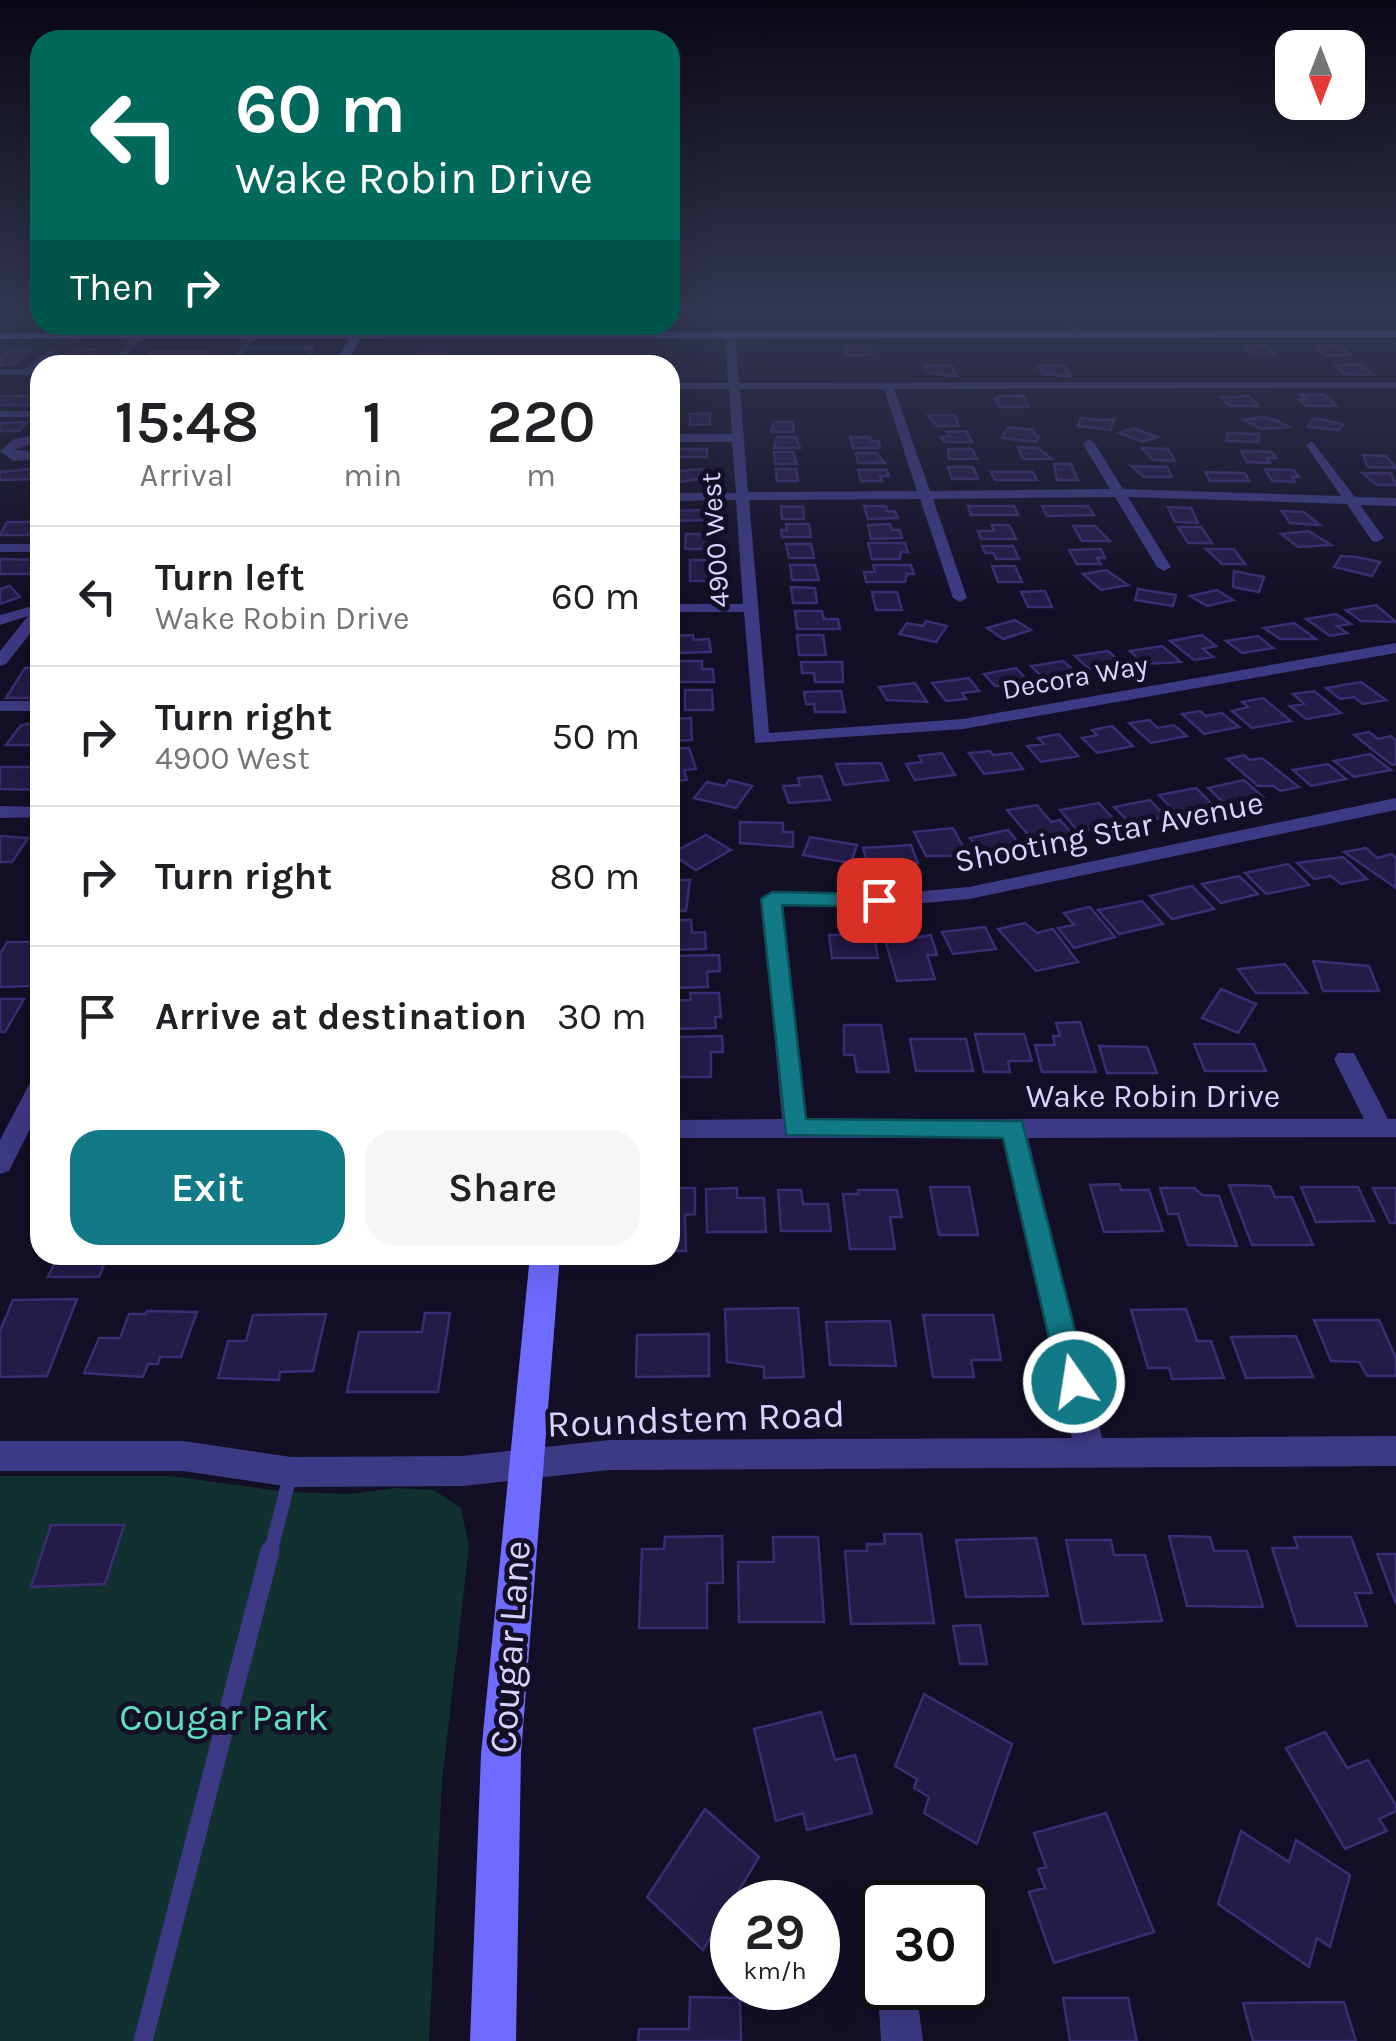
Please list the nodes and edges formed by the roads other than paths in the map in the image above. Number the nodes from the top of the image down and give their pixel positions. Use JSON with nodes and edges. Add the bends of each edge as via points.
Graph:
{"nodes":[{"id":1,"x":735,"y":405,"type":"edge"},
{"id":2,"x":894,"y":405,"type":"edge"},
{"id":3,"x":0,"y":414,"type":"edge"},
{"id":4,"x":30,"y":414,"type":"edge"},
{"id":5,"x":680,"y":438,"type":"edge"},
{"id":6,"x":738,"y":438,"type":"junction"},
{"id":7,"x":30,"y":440,"type":"edge"},
{"id":8,"x":1089,"y":444,"type":"dead end"},
{"id":9,"x":1312,"y":445,"type":"dead end"},
{"id":10,"x":2,"y":453,"type":"edge"},
{"id":11,"x":30,"y":456,"type":"edge"},
{"id":12,"x":742,"y":493,"type":"junction"},
{"id":13,"x":924,"y":493,"type":"junction"},
{"id":14,"x":1118,"y":493,"type":"junction"},
{"id":15,"x":680,"y":496,"type":"edge"},
{"id":16,"x":1350,"y":500,"type":"junction"},
{"id":17,"x":1396,"y":502,"type":"edge"},
{"id":18,"x":1377,"y":538,"type":"dead end"},
{"id":19,"x":0,"y":548,"type":"edge"},
{"id":20,"x":30,"y":548,"type":"edge"},
{"id":21,"x":1164,"y":568,"type":"dead end"},
{"id":22,"x":960,"y":598,"type":"dead end"},
{"id":23,"x":680,"y":608,"type":"edge"},
{"id":24,"x":751,"y":608,"type":"junction"},
{"id":25,"x":30,"y":615,"type":"edge"},
{"id":26,"x":0,"y":620,"type":"edge"},
{"id":27,"x":30,"y":624,"type":"edge"},
{"id":28,"x":1396,"y":648,"type":"edge"},
{"id":29,"x":0,"y":661,"type":"edge"},
{"id":30,"x":0,"y":706,"type":"edge"},
{"id":31,"x":30,"y":706,"type":"edge"},
{"id":32,"x":761,"y":740,"type":"joint"},
{"id":33,"x":1396,"y":804,"type":"edge"},
{"id":34,"x":0,"y":812,"type":"edge"},
{"id":35,"x":30,"y":812,"type":"edge"},
{"id":36,"x":1346,"y":1059,"type":"dead end"},
{"id":37,"x":30,"y":1106,"type":"edge"},
{"id":38,"x":680,"y":1128,"type":"edge"},
{"id":39,"x":795,"y":1128,"type":"junction"},
{"id":40,"x":1013,"y":1128,"type":"junction"},
{"id":41,"x":1388,"y":1128,"type":"edge"},
{"id":42,"x":0,"y":1164,"type":"edge"},
{"id":43,"x":544,"y":1265,"type":"edge"},
{"id":44,"x":1396,"y":1452,"type":"edge"},
{"id":45,"x":1091,"y":1454,"type":"junction"},
{"id":46,"x":0,"y":1456,"type":"edge"},
{"id":47,"x":524,"y":1464,"type":"junction"},
{"id":48,"x":292,"y":1472,"type":"junction"},
{"id":49,"x":899,"y":2010,"type":"edge"},
{"id":50,"x":143,"y":2041,"type":"edge"},
{"id":51,"x":493,"y":2041,"type":"edge"},
{"id":52,"x":902,"y":2041,"type":"edge"}],
"edges":[{"from":1,"to":6,"type":"street","name":"4900 West"},
{"from":2,"to":13,"type":"street"},
{"from":3,"to":4,"type":"street"},
{"from":5,"to":6,"type":"street"},
{"from":6,"to":12,"type":"street","name":"4900 West"},
{"from":7,"to":10,"type":"street"},
{"from":8,"to":14,"type":"street"},
{"from":9,"to":16,"type":"street"},
{"from":10,"to":11,"type":"street"},
{"from":12,"to":13,"type":"street"},
{"from":12,"to":15,"type":"street"},
{"from":12,"to":24,"type":"street","name":"4900 West"},
{"from":13,"to":14,"type":"street"},
{"from":13,"to":22,"type":"street"},
{"from":14,"to":16,"type":"street"},
{"from":14,"to":21,"type":"street"},
{"from":16,"to":17,"type":"street"},
{"from":16,"to":18,"type":"street"},
{"from":19,"to":20,"type":"street"},
{"from":23,"to":24,"type":"street"},
{"from":24,"to":32,"type":"street","name":"4900 West"},
{"from":25,"to":26,"type":"street"},
{"from":27,"to":29,"type":"street"},
{"from":28,"to":32,"type":"street","name":"Decora Way","via":[[963,724]]},
{"from":30,"to":31,"type":"street"},
{"from":33,"to":39,"type":"street","name":"Shooting Star Avenue","via":[[969,893],[772,899]]},
{"from":34,"to":35,"type":"street"},
{"from":36,"to":41,"type":"street"},
{"from":37,"to":42,"type":"street"},
{"from":38,"to":39,"type":"street","name":"Wake Robin Drive"},
{"from":39,"to":40,"type":"street","name":"Wake Robin Drive"},
{"from":40,"to":41,"type":"street","name":"Wake Robin Drive"},
{"from":40,"to":45,"type":"street"},
{"from":43,"to":47,"type":"street","name":"Cougar Lane"},
{"from":44,"to":45,"type":"street","name":"Roundstem Road"},
{"from":45,"to":47,"type":"street","name":"Roundstem Road","via":[[609,1454]]},
{"from":46,"to":48,"type":"street","name":"Roundstem Road","via":[[182,1456]]},
{"from":47,"to":48,"type":"street","name":"Roundstem Road"},
{"from":47,"to":51,"type":"street","name":"Cougar Lane","via":[[501,1754]]},
{"from":48,"to":50,"type":"lane"},
{"from":49,"to":52,"type":"street"}]}
